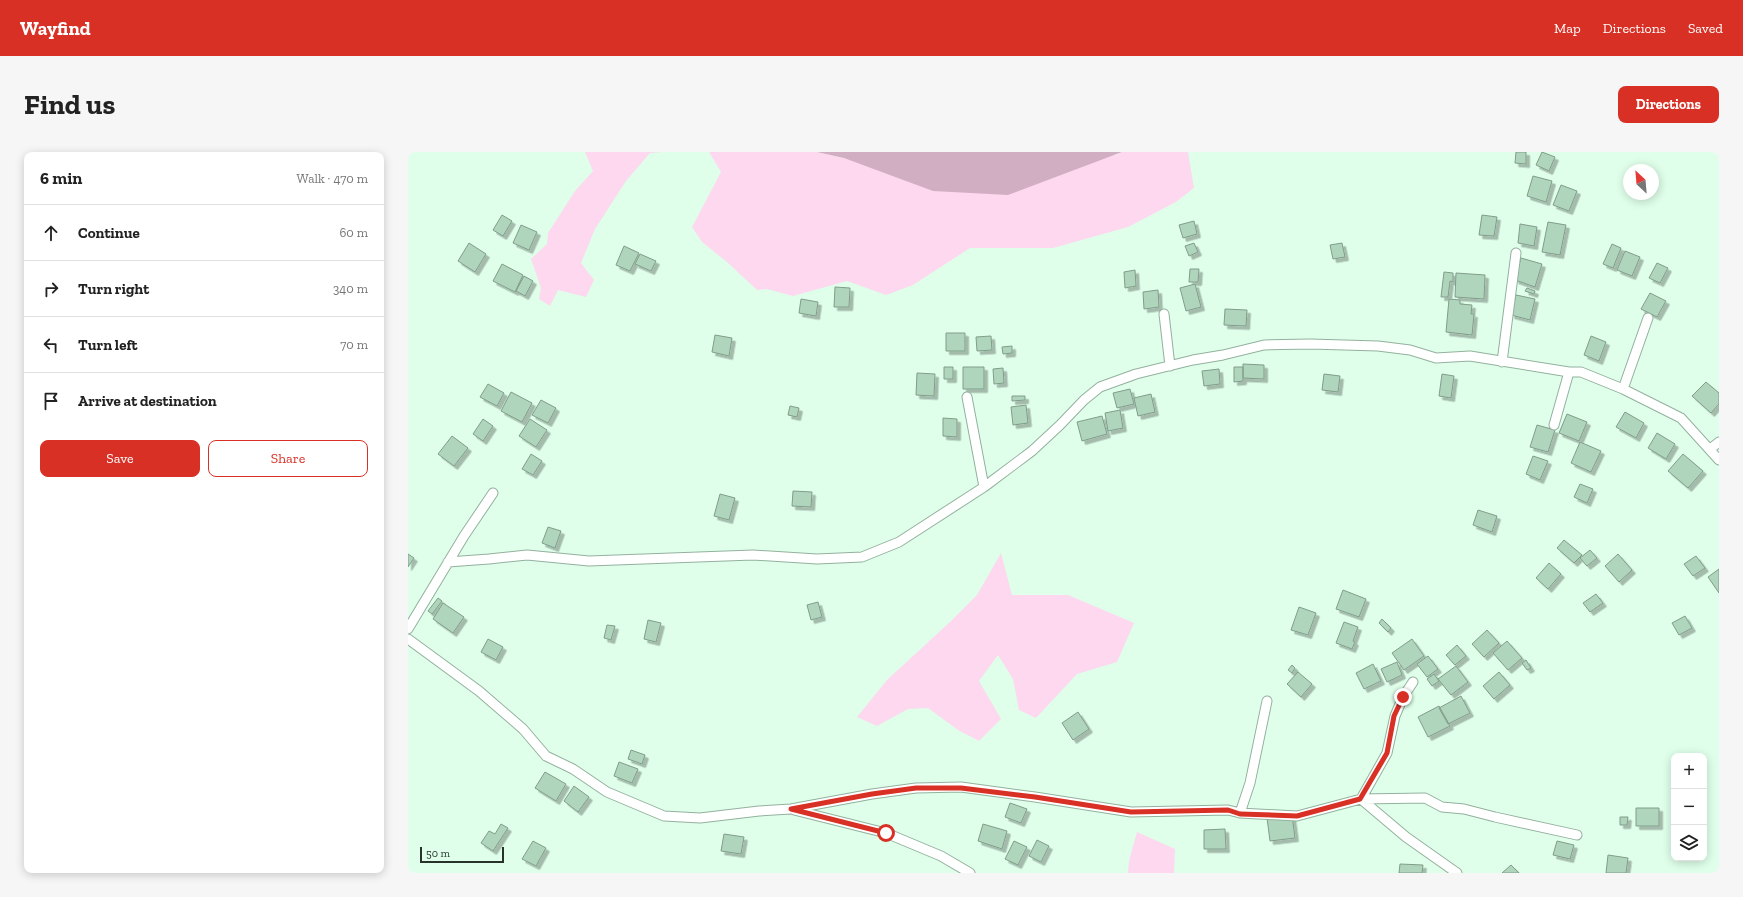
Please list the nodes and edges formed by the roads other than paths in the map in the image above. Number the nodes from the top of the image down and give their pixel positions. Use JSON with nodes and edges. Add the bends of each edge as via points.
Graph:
{"nodes":[{"id":1,"x":1516,"y":254,"type":"dead end"},
{"id":2,"x":1164,"y":314,"type":"dead end"},
{"id":3,"x":1648,"y":318,"type":"dead end"},
{"id":4,"x":1502,"y":362,"type":"junction"},
{"id":5,"x":1170,"y":366,"type":"junction"},
{"id":6,"x":1569,"y":372,"type":"junction"},
{"id":7,"x":1623,"y":389,"type":"junction"},
{"id":8,"x":967,"y":397,"type":"dead end"},
{"id":9,"x":1554,"y":425,"type":"dead end"},
{"id":10,"x":1719,"y":442,"type":"edge"},
{"id":11,"x":1710,"y":449,"type":"junction"},
{"id":12,"x":1719,"y":460,"type":"edge"},
{"id":13,"x":984,"y":487,"type":"junction"},
{"id":14,"x":493,"y":492,"type":"dead end"},
{"id":15,"x":448,"y":562,"type":"junction"},
{"id":16,"x":408,"y":629,"type":"edge"},
{"id":17,"x":408,"y":639,"type":"edge"},
{"id":18,"x":1413,"y":682,"type":"dead end"},
{"id":19,"x":1267,"y":701,"type":"dead end"},
{"id":20,"x":1360,"y":799,"type":"junction"},
{"id":21,"x":791,"y":809,"type":"junction"},
{"id":22,"x":1240,"y":814,"type":"junction"},
{"id":23,"x":1577,"y":834,"type":"dead end"},
{"id":24,"x":970,"y":873,"type":"edge"},
{"id":25,"x":1457,"y":873,"type":"edge"}],
"edges":[{"from":1,"to":4,"type":"street"},
{"from":2,"to":5,"type":"street"},
{"from":3,"to":7,"type":"street"},
{"from":4,"to":5,"type":"street","via":[[1470,356],[1436,358],[1410,350],[1378,346],[1302,344],[1264,345]]},
{"from":4,"to":6,"type":"street"},
{"from":5,"to":13,"type":"street","via":[[1136,374],[1100,387],[1032,451]]},
{"from":6,"to":7,"type":"street","via":[[1581,372]]},
{"from":6,"to":9,"type":"street"},
{"from":7,"to":11,"type":"street","via":[[1681,418]]},
{"from":8,"to":13,"type":"street"},
{"from":10,"to":11,"type":"street"},
{"from":11,"to":12,"type":"street"},
{"from":13,"to":15,"type":"street","via":[[899,542],[862,557],[816,559],[753,555],[589,561],[527,555]]},
{"from":14,"to":15,"type":"street"},
{"from":15,"to":16,"type":"street"},
{"from":17,"to":21,"type":"street","via":[[490,700],[523,728],[546,756],[621,798],[664,816],[700,818]]},
{"from":18,"to":20,"type":"street","via":[[1394,716],[1387,753]]},
{"from":19,"to":22,"type":"street","via":[[1250,783]]},
{"from":20,"to":22,"type":"street","via":[[1297,816]]},
{"from":20,"to":23,"type":"street","via":[[1425,798],[1442,807],[1464,809]]},
{"from":20,"to":25,"type":"street","via":[[1406,837]]},
{"from":21,"to":22,"type":"street","via":[[916,788],[961,788],[1131,812],[1228,810]]},
{"from":21,"to":24,"type":"street","via":[[886,833],[941,856]]}]}
